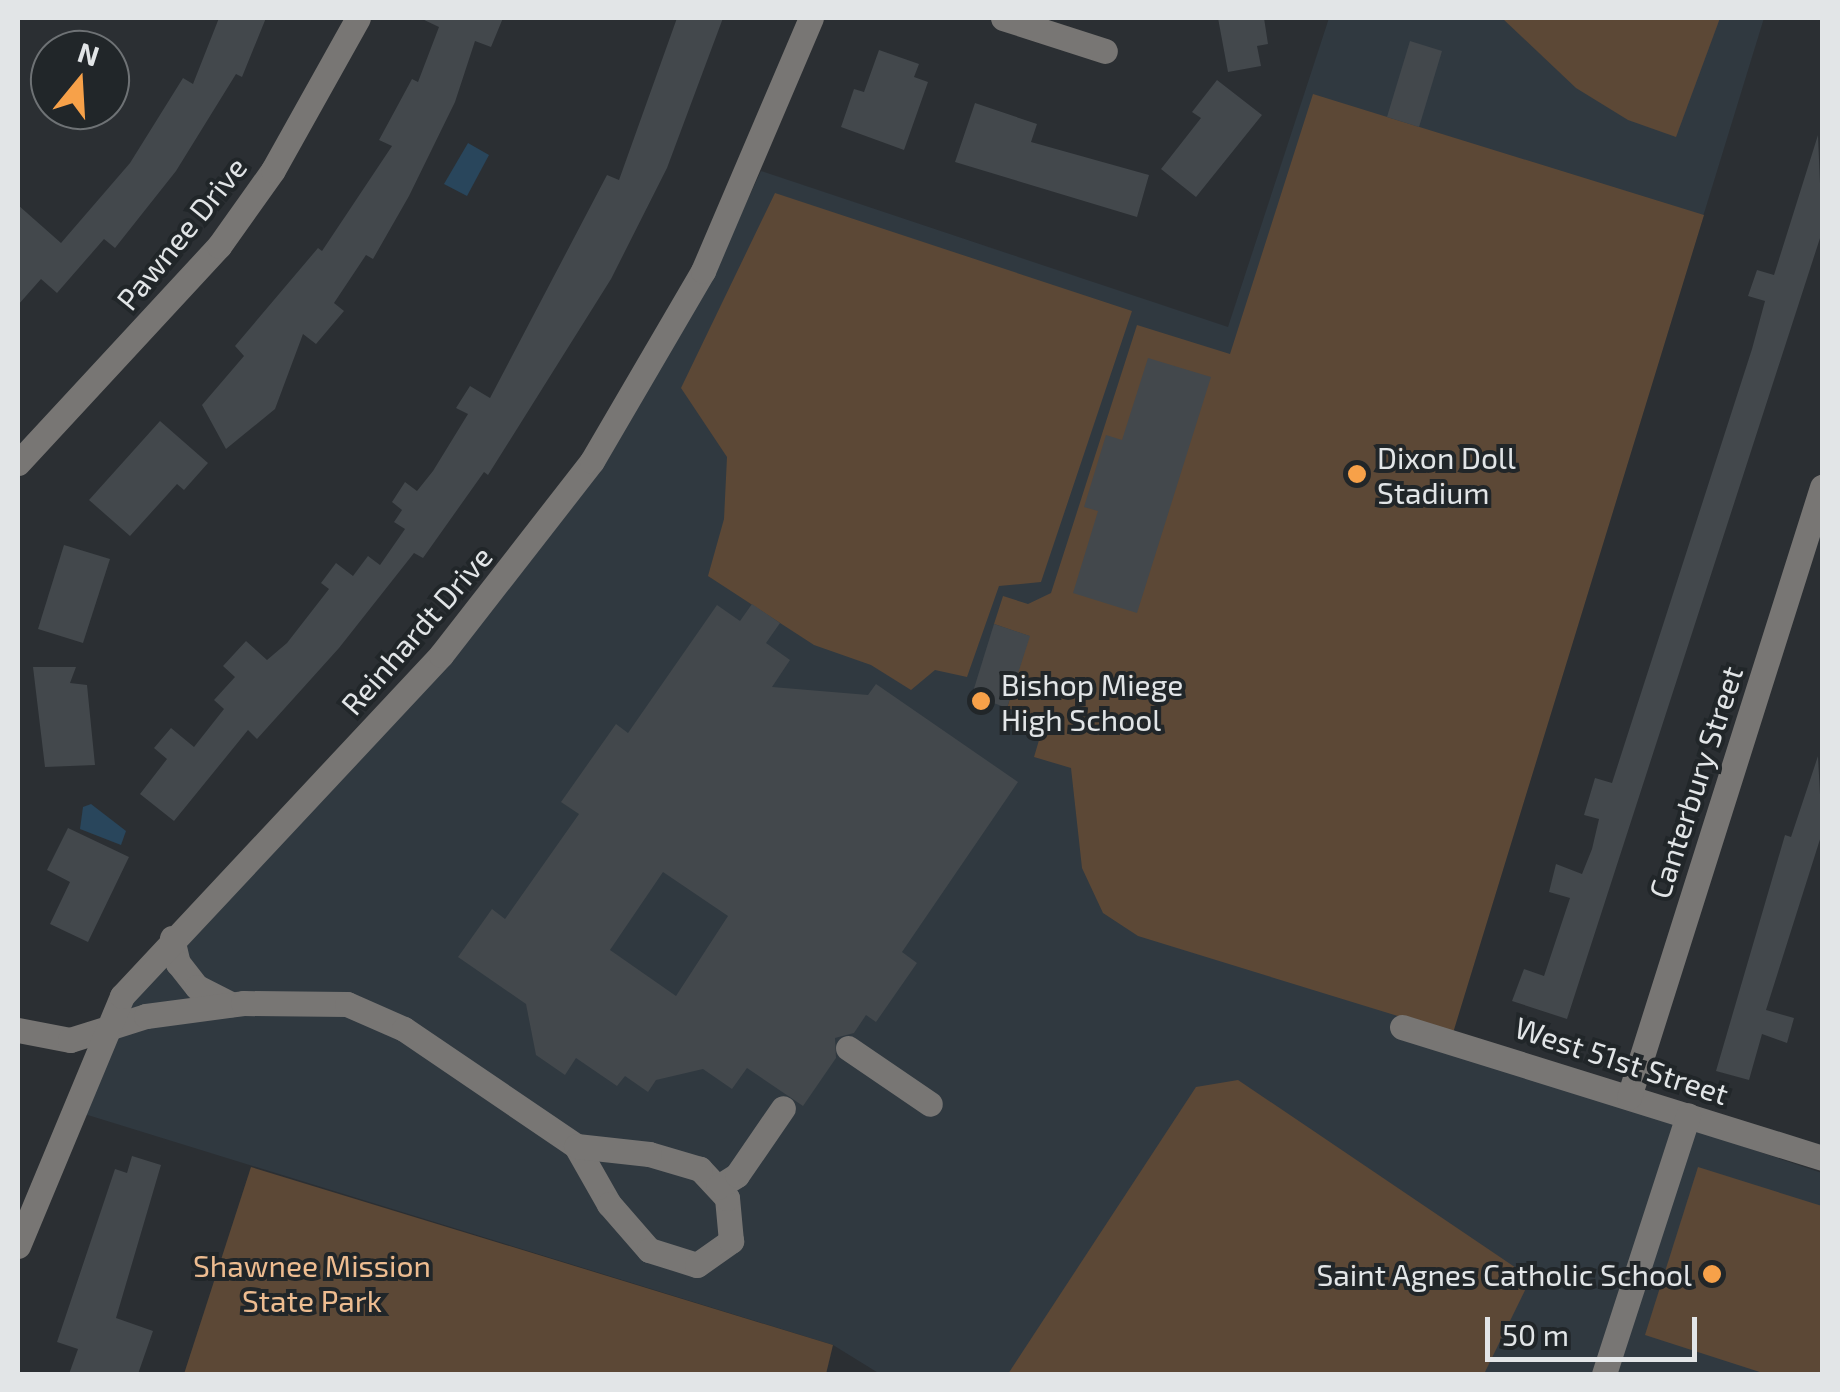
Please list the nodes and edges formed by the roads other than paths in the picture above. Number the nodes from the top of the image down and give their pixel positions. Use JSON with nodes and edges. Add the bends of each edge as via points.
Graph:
{"nodes":[{"id":1,"x":358,"y":18,"type":"edge"},
{"id":2,"x":811,"y":18,"type":"edge"},
{"id":3,"x":1004,"y":18,"type":"edge"},
{"id":4,"x":1105,"y":50,"type":"dead end"},
{"id":5,"x":18,"y":463,"type":"edge"},
{"id":6,"x":1822,"y":487,"type":"edge"},
{"id":7,"x":172,"y":938,"type":"junction"},
{"id":8,"x":231,"y":1004,"type":"junction"},
{"id":9,"x":1402,"y":1027,"type":"dead end"},
{"id":10,"x":18,"y":1030,"type":"edge"},
{"id":11,"x":103,"y":1032,"type":"junction"},
{"id":12,"x":848,"y":1048,"type":"dead end"},
{"id":13,"x":1628,"y":1096,"type":"junction"},
{"id":14,"x":930,"y":1104,"type":"dead end"},
{"id":15,"x":784,"y":1108,"type":"dead end"},
{"id":16,"x":1688,"y":1116,"type":"junction"},
{"id":17,"x":576,"y":1146,"type":"junction"},
{"id":18,"x":1822,"y":1158,"type":"edge"},
{"id":19,"x":718,"y":1187,"type":"junction"},
{"id":20,"x":18,"y":1190,"type":"edge"},
{"id":21,"x":20,"y":1239,"type":"edge"},
{"id":22,"x":1604,"y":1374,"type":"edge"}],
"edges":[{"from":1,"to":5,"type":"street","name":"Pawnee Drive","via":[[290,141],[219,246]]},
{"from":2,"to":7,"type":"street","name":"Reinhardt Drive","via":[[704,271],[592,461],[442,655]]},
{"from":3,"to":4,"type":"street"},
{"from":6,"to":13,"type":"street","name":"Canterbury Street"},
{"from":7,"to":8,"type":"street","via":[[178,963],[197,987]]},
{"from":7,"to":11,"type":"street","name":"Reinhardt Drive","via":[[122,996]]},
{"from":8,"to":11,"type":"street","via":[[146,1016]]},
{"from":8,"to":17,"type":"street","via":[[314,999],[377,1014]]},
{"from":9,"to":13,"type":"street","name":"West 51st Street"},
{"from":10,"to":11,"type":"street","via":[[70,1040]]},
{"from":11,"to":21,"type":"street","name":"Reinhardt Drive"},
{"from":12,"to":14,"type":"street"},
{"from":13,"to":16,"type":"street","name":"West 51st Street"},
{"from":15,"to":19,"type":"street","via":[[736,1175]]},
{"from":16,"to":18,"type":"street","name":"West 51st Street"},
{"from":16,"to":22,"type":"street"},
{"from":17,"to":19,"type":"street","via":[[675,1160]]},
{"from":17,"to":19,"type":"street","via":[[628,1230],[672,1262],[697,1265],[730,1241],[733,1223]]},
{"from":20,"to":21,"type":"street"}]}
